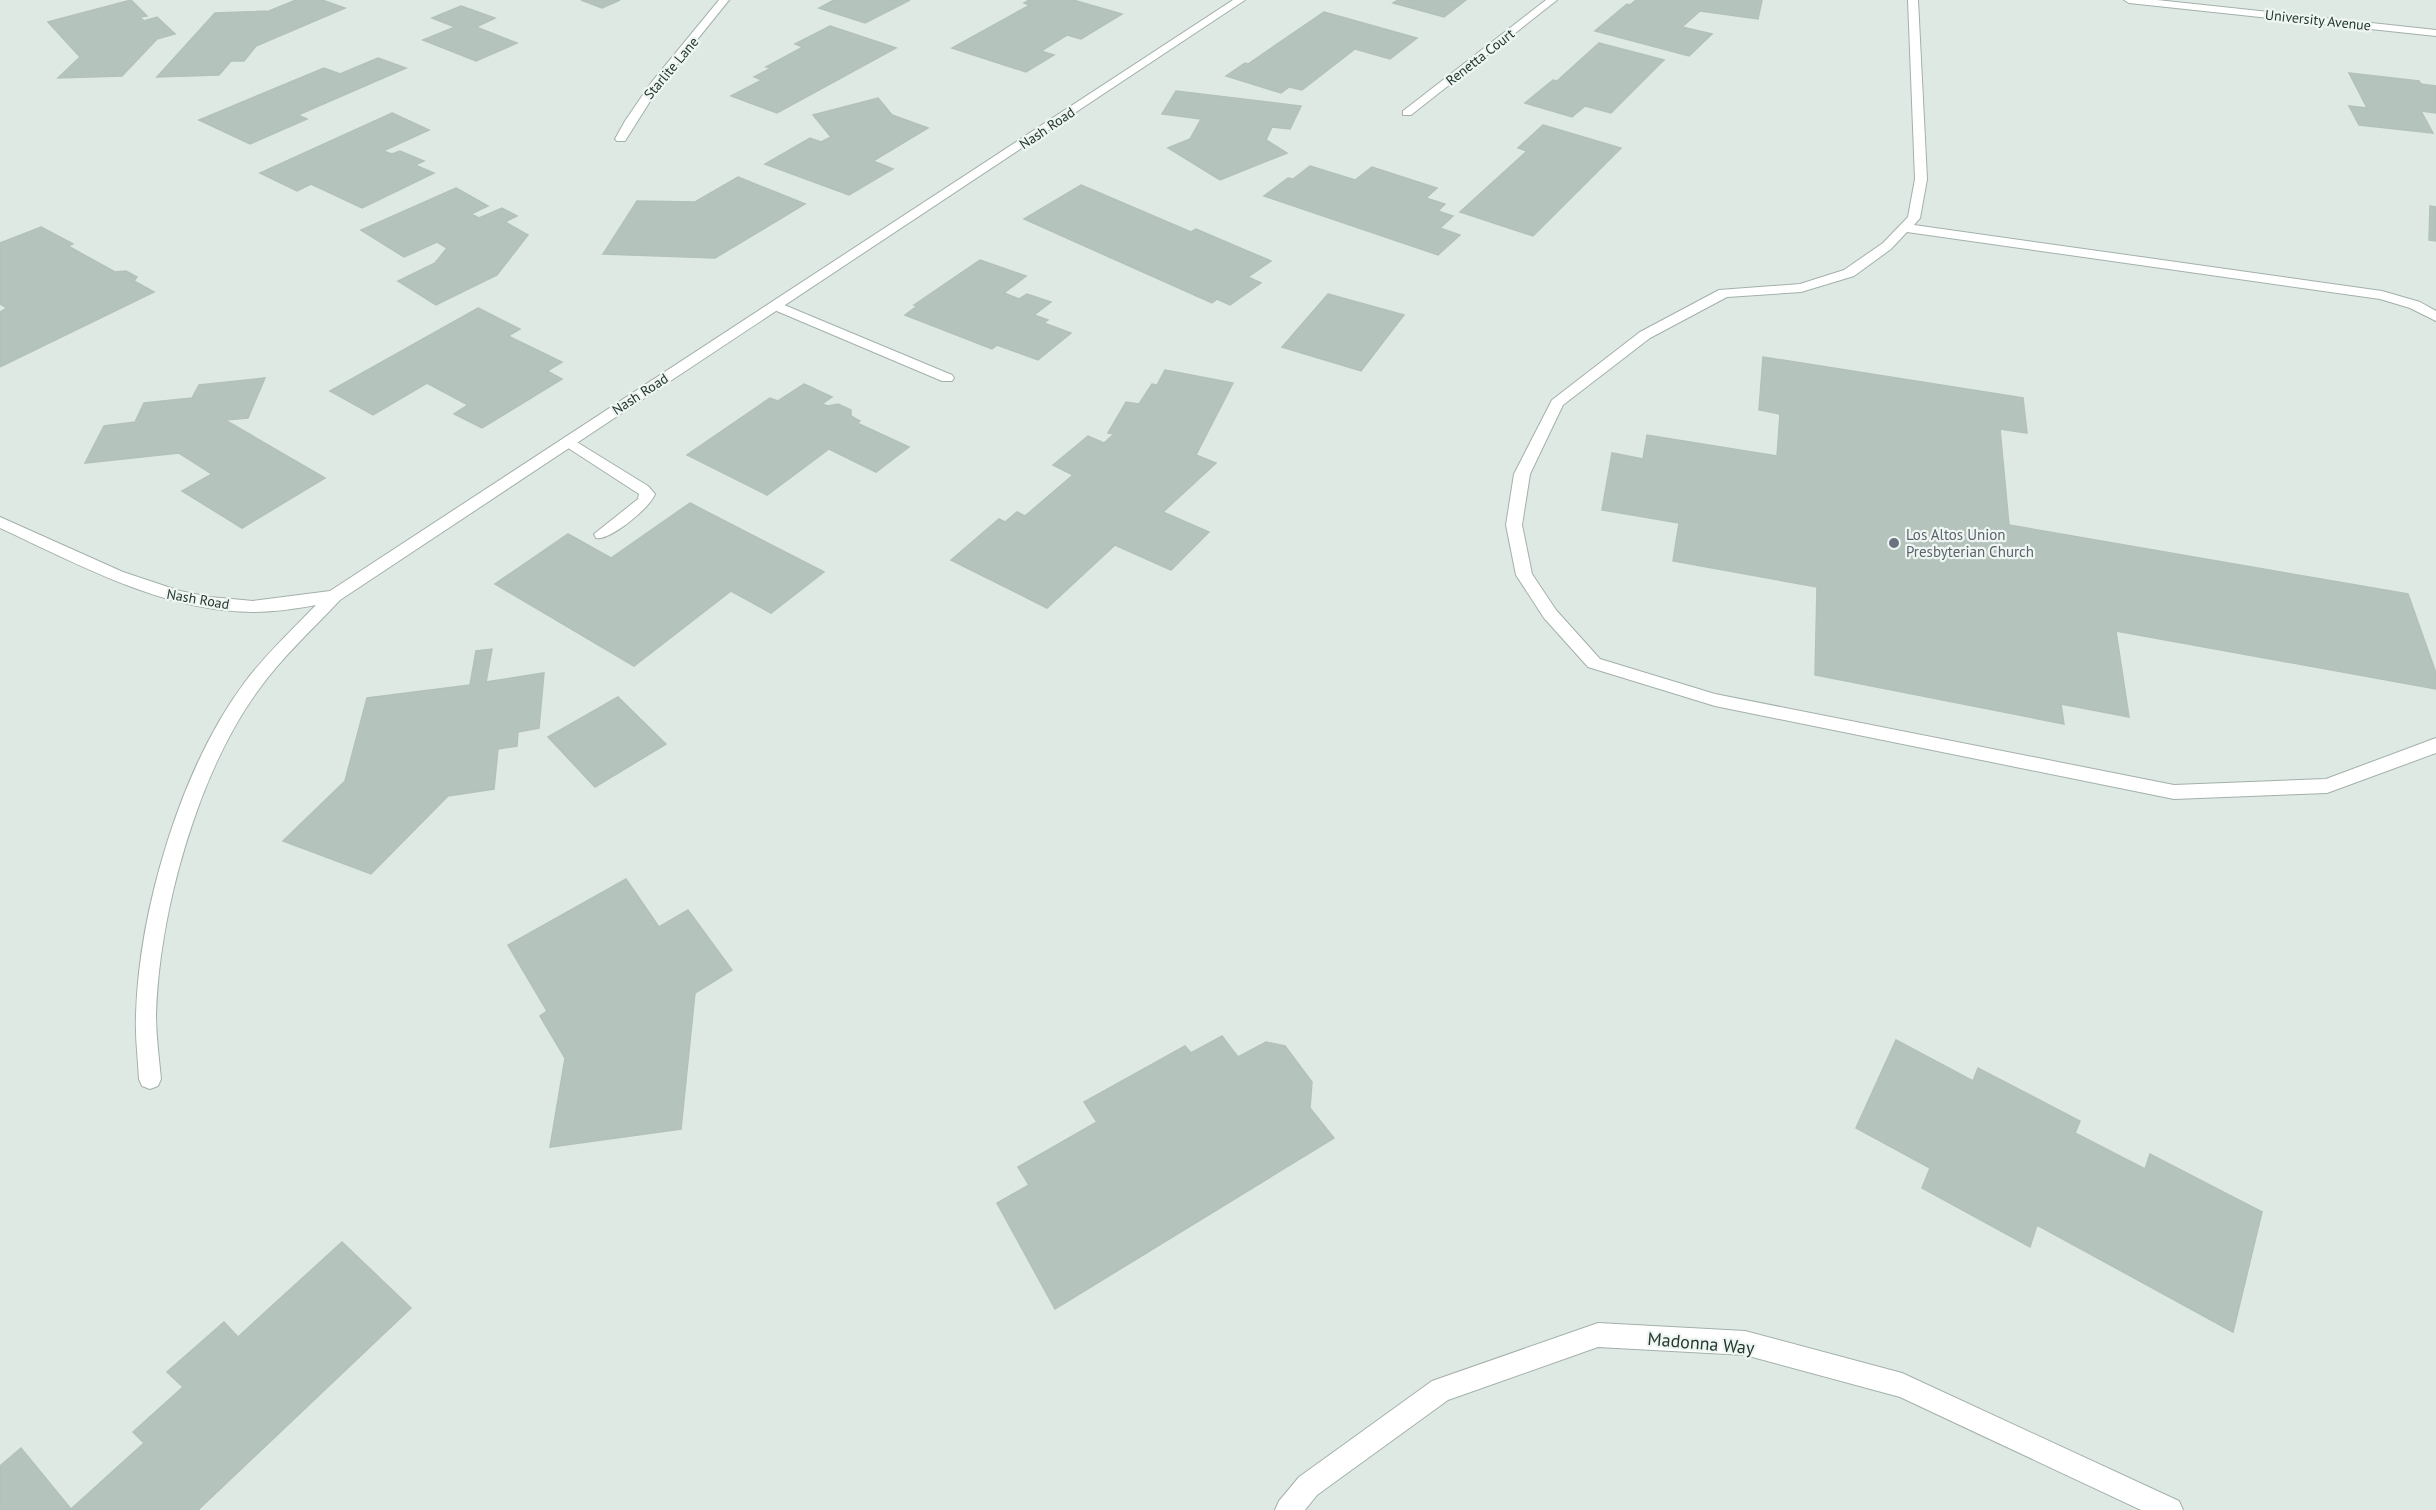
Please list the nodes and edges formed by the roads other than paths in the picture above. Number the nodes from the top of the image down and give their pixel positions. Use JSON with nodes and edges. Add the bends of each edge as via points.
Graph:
{"nodes":[{"id":1,"x":724,"y":0,"type":"edge"},
{"id":2,"x":1240,"y":0,"type":"edge"},
{"id":3,"x":1552,"y":0,"type":"edge"},
{"id":4,"x":1913,"y":0,"type":"edge"},
{"id":5,"x":2129,"y":0,"type":"edge"},
{"id":6,"x":2217,"y":5,"type":"edge"},
{"id":7,"x":2436,"y":33,"type":"edge"},
{"id":8,"x":1407,"y":113,"type":"dead end"},
{"id":9,"x":621,"y":139,"type":"dead end"},
{"id":10,"x":1906,"y":228,"type":"junction"},
{"id":11,"x":777,"y":306,"type":"junction"},
{"id":12,"x":2436,"y":317,"type":"edge"},
{"id":13,"x":948,"y":378,"type":"dead end"},
{"id":14,"x":567,"y":441,"type":"junction"},
{"id":15,"x":0,"y":522,"type":"edge"},
{"id":16,"x":602,"y":534,"type":"dead end"},
{"id":17,"x":334,"y":596,"type":"junction"},
{"id":18,"x":2436,"y":745,"type":"edge"},
{"id":19,"x":150,"y":1079,"type":"dead end"},
{"id":20,"x":1288,"y":1510,"type":"edge"},
{"id":21,"x":2170,"y":1510,"type":"edge"}],
"edges":[{"from":1,"to":9,"type":"street","name":"Starlite Lane","via":[[630,118]]},
{"from":2,"to":11,"type":"street","name":"Nash Road"},
{"from":3,"to":8,"type":"street","name":"Renetta Court"},
{"from":4,"to":10,"type":"street","via":[[1921,179],[1914,218]]},
{"from":5,"to":6,"type":"street","name":"University Avenue"},
{"from":6,"to":7,"type":"street","name":"University Avenue"},
{"from":10,"to":12,"type":"street","via":[[2382,295],[2415,305]]},
{"from":10,"to":18,"type":"street","via":[[1849,273],[1801,288],[1724,293],[1645,335],[1557,403],[1522,474],[1514,525],[1524,575],[1550,614],[1594,663],[1715,700],[2174,792],[2327,786]]},
{"from":11,"to":13,"type":"street"},
{"from":11,"to":14,"type":"street","name":"Nash Road"},
{"from":14,"to":16,"type":"street","via":[[647,494],[645,501]]},
{"from":14,"to":17,"type":"street","name":"Nash Road"},
{"from":15,"to":17,"type":"street","name":"Nash Road","via":[[155,591],[244,607]]},
{"from":17,"to":19,"type":"street","via":[[251,688],[222,736],[176,841],[150,957],[146,1018]]},
{"from":20,"to":21,"type":"street","name":"Madonna Way","via":[[1308,1486],[1441,1390],[1598,1335],[1745,1343],[1902,1384]]}]}
